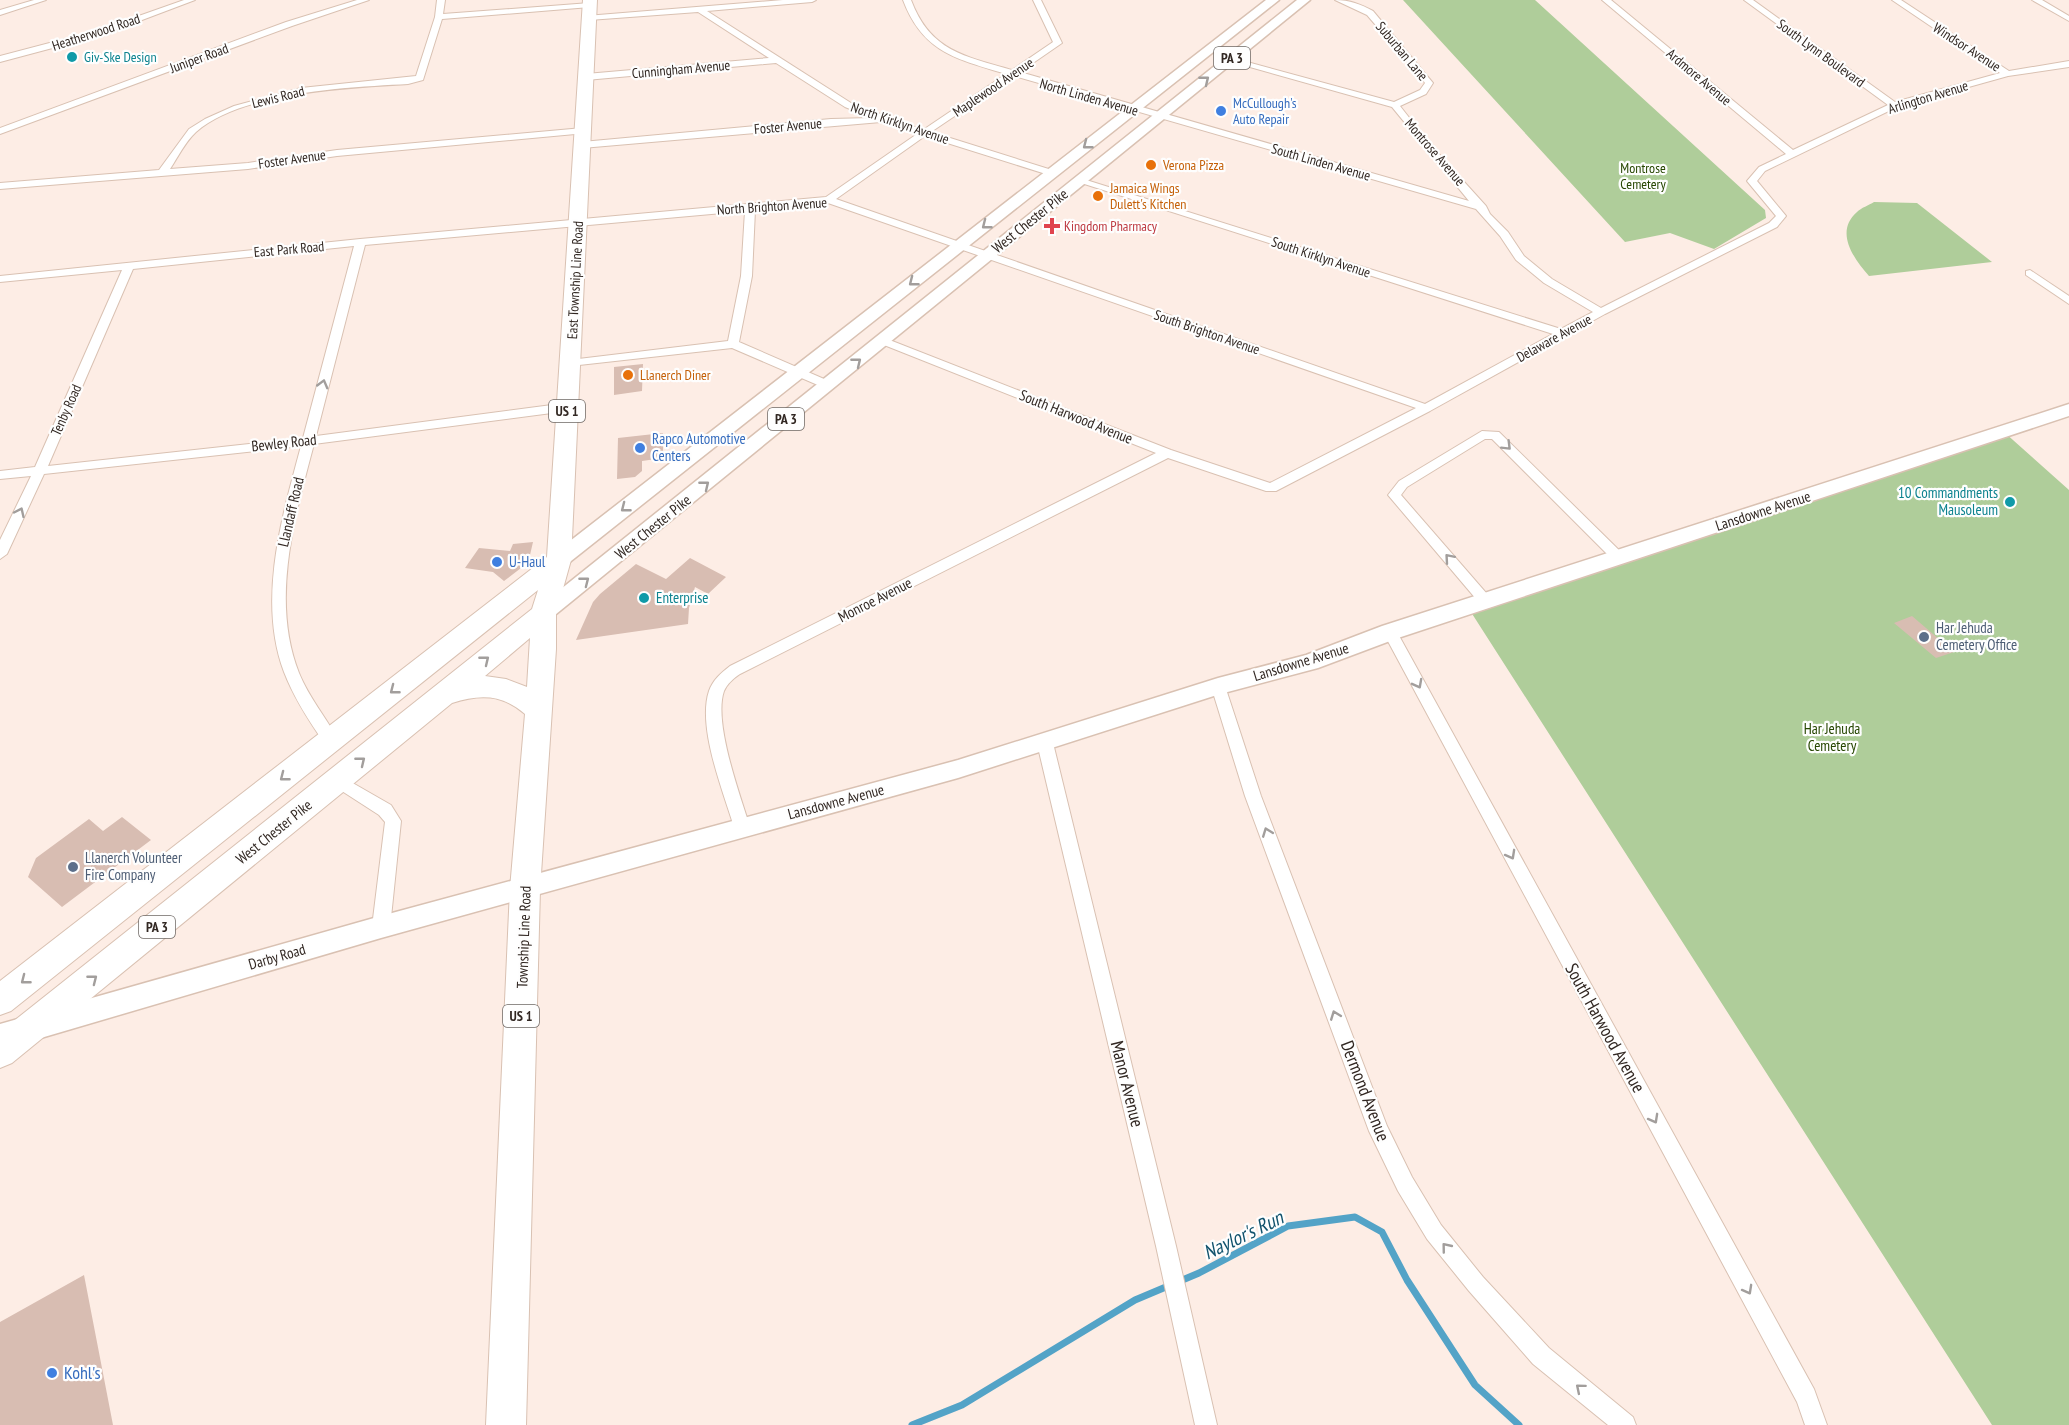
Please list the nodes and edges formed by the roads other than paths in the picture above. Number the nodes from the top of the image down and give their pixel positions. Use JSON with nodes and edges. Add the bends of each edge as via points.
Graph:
{"nodes":[{"id":1,"x":42,"y":0,"type":"edge"},
{"id":2,"x":191,"y":0,"type":"edge"},
{"id":3,"x":365,"y":0,"type":"edge"},
{"id":4,"x":441,"y":0,"type":"edge"},
{"id":5,"x":812,"y":0,"type":"edge"},
{"id":6,"x":907,"y":0,"type":"edge"},
{"id":7,"x":1037,"y":0,"type":"edge"},
{"id":8,"x":1273,"y":0,"type":"edge"},
{"id":9,"x":1304,"y":0,"type":"edge"},
{"id":10,"x":1339,"y":0,"type":"edge"},
{"id":11,"x":1606,"y":0,"type":"edge"},
{"id":12,"x":1612,"y":0,"type":"edge"},
{"id":13,"x":1748,"y":0,"type":"edge"},
{"id":14,"x":1896,"y":0,"type":"edge"},
{"id":15,"x":2036,"y":0,"type":"edge"},
{"id":16,"x":590,"y":8,"type":"edge"},
{"id":17,"x":699,"y":9,"type":"junction"},
{"id":18,"x":0,"y":13,"type":"edge"},
{"id":19,"x":439,"y":17,"type":"junction"},
{"id":20,"x":2069,"y":19,"type":"edge"},
{"id":21,"x":0,"y":59,"type":"edge"},
{"id":22,"x":777,"y":60,"type":"junction"},
{"id":23,"x":1229,"y":60,"type":"junction"},
{"id":24,"x":2069,"y":64,"type":"edge"},
{"id":25,"x":1011,"y":74,"type":"junction"},
{"id":26,"x":2007,"y":74,"type":"junction"},
{"id":27,"x":586,"y":77,"type":"junction"},
{"id":28,"x":1395,"y":105,"type":"junction"},
{"id":29,"x":1894,"y":105,"type":"junction"},
{"id":30,"x":1133,"y":109,"type":"junction"},
{"id":31,"x":1160,"y":116,"type":"junction"},
{"id":32,"x":886,"y":121,"type":"junction"},
{"id":33,"x":0,"y":131,"type":"edge"},
{"id":34,"x":924,"y":133,"type":"junction"},
{"id":35,"x":582,"y":138,"type":"junction"},
{"id":36,"x":1792,"y":154,"type":"junction"},
{"id":37,"x":1762,"y":169,"type":"joint"},
{"id":38,"x":163,"y":172,"type":"junction"},
{"id":39,"x":1052,"y":173,"type":"junction"},
{"id":40,"x":1080,"y":181,"type":"junction"},
{"id":41,"x":0,"y":186,"type":"edge"},
{"id":42,"x":829,"y":200,"type":"junction"},
{"id":43,"x":750,"y":206,"type":"junction"},
{"id":44,"x":1482,"y":208,"type":"junction"},
{"id":45,"x":578,"y":225,"type":"junction"},
{"id":46,"x":360,"y":243,"type":"junction"},
{"id":47,"x":959,"y":246,"type":"junction"},
{"id":48,"x":988,"y":256,"type":"junction"},
{"id":49,"x":129,"y":265,"type":"junction"},
{"id":50,"x":2030,"y":273,"type":"dead end"},
{"id":51,"x":0,"y":279,"type":"edge"},
{"id":52,"x":2069,"y":301,"type":"edge"},
{"id":53,"x":1600,"y":312,"type":"junction"},
{"id":54,"x":1562,"y":333,"type":"junction"},
{"id":55,"x":883,"y":341,"type":"junction"},
{"id":56,"x":733,"y":344,"type":"junction"},
{"id":57,"x":570,"y":363,"type":"junction"},
{"id":58,"x":798,"y":372,"type":"junction"},
{"id":59,"x":828,"y":386,"type":"junction"},
{"id":60,"x":567,"y":407,"type":"junction"},
{"id":61,"x":1426,"y":408,"type":"junction"},
{"id":62,"x":2069,"y":410,"type":"edge"},
{"id":63,"x":309,"y":441,"type":"junction"},
{"id":64,"x":1167,"y":453,"type":"junction"},
{"id":65,"x":40,"y":470,"type":"junction"},
{"id":66,"x":0,"y":475,"type":"edge"},
{"id":67,"x":1270,"y":488,"type":"joint"},
{"id":68,"x":0,"y":554,"type":"edge"},
{"id":69,"x":1620,"y":559,"type":"junction"},
{"id":70,"x":559,"y":560,"type":"junction"},
{"id":71,"x":1487,"y":602,"type":"junction"},
{"id":72,"x":543,"y":614,"type":"junction"},
{"id":73,"x":1390,"y":632,"type":"junction"},
{"id":74,"x":1218,"y":686,"type":"junction"},
{"id":75,"x":440,"y":697,"type":"junction"},
{"id":76,"x":537,"y":709,"type":"junction"},
{"id":77,"x":330,"y":741,"type":"junction"},
{"id":78,"x":1045,"y":743,"type":"junction"},
{"id":79,"x":337,"y":780,"type":"junction"},
{"id":80,"x":742,"y":827,"type":"junction"},
{"id":81,"x":525,"y":889,"type":"junction"},
{"id":82,"x":381,"y":927,"type":"junction"},
{"id":83,"x":0,"y":1000,"type":"edge"},
{"id":84,"x":10,"y":1030,"type":"edge"},
{"id":85,"x":0,"y":1052,"type":"edge"},
{"id":86,"x":506,"y":1425,"type":"edge"},
{"id":87,"x":1206,"y":1425,"type":"edge"},
{"id":88,"x":1625,"y":1425,"type":"edge"},
{"id":89,"x":1816,"y":1425,"type":"edge"}],
"edges":[{"from":1,"to":18,"type":"street"},
{"from":2,"to":21,"type":"street","name":"Heatherwood Road","via":[[102,32]]},
{"from":3,"to":33,"type":"street","name":"Juniper Road","via":[[289,24]]},
{"from":4,"to":19,"type":"street"},
{"from":5,"to":17,"type":"street"},
{"from":6,"to":25,"type":"street","name":"North Linden Avenue","via":[[917,27],[934,44],[961,58]]},
{"from":7,"to":25,"type":"street","name":"Maplewood Avenue","via":[[1058,43]]},
{"from":8,"to":30,"type":"main road","name":"West Chester Pike","number":"PA 3"},
{"from":9,"to":23,"type":"main road","name":"West Chester Pike","number":"PA 3"},
{"from":10,"to":28,"type":"street","name":"Suburban Lane","via":[[1370,13],[1427,79],[1429,83],[1423,92]]},
{"from":11,"to":12,"type":"street"},
{"from":11,"to":36,"type":"street","name":"Ardmore Avenue"},
{"from":13,"to":29,"type":"street","name":"South Lynn Boulevard"},
{"from":14,"to":26,"type":"street","name":"Windsor Avenue"},
{"from":15,"to":20,"type":"street"},
{"from":16,"to":17,"type":"street"},
{"from":16,"to":19,"type":"street"},
{"from":16,"to":27,"type":"highway","name":"East Township Line Road","number":"US 1"},
{"from":17,"to":22,"type":"street","name":"North Kirklyn Avenue"},
{"from":19,"to":38,"type":"street","name":"Lewis Road","via":[[420,78],[299,90],[258,100],[214,117],[192,132]]},
{"from":22,"to":27,"type":"street","name":"Cunningham Avenue"},
{"from":22,"to":32,"type":"street","name":"North Kirklyn Avenue","via":[[837,99]]},
{"from":23,"to":28,"type":"street","name":"Montrose Avenue"},
{"from":31,"to":23,"type":"main road","name":"West Chester Pike","number":"PA 3","one_way":true},
{"from":24,"to":26,"type":"street","name":"Arlington Avenue"},
{"from":25,"to":30,"type":"street","name":"North Linden Avenue"},
{"from":25,"to":34,"type":"street","name":"Maplewood Avenue"},
{"from":26,"to":29,"type":"street","name":"Arlington Avenue"},
{"from":27,"to":35,"type":"highway","name":"East Township Line Road","number":"US 1"},
{"from":28,"to":44,"type":"street","name":"Montrose Avenue"},
{"from":29,"to":36,"type":"street","name":"Arlington Avenue"},
{"from":30,"to":31,"type":"street","name":"North Linden Avenue"},
{"from":30,"to":39,"type":"main road","name":"West Chester Pike","number":"PA 3","one_way":true},
{"from":31,"to":40,"type":"main road","name":"West Chester Pike","number":"PA 3"},
{"from":31,"to":44,"type":"street","name":"South Linden Avenue"},
{"from":32,"to":34,"type":"street","name":"North Kirklyn Avenue"},
{"from":32,"to":35,"type":"street","name":"Foster Avenue"},
{"from":34,"to":39,"type":"street","name":"North Kirklyn Avenue"},
{"from":34,"to":42,"type":"street","name":"Maplewood Avenue"},
{"from":35,"to":38,"type":"street","name":"Foster Avenue","via":[[337,153],[248,166]]},
{"from":35,"to":45,"type":"highway","name":"East Township Line Road","number":"US 1"},
{"from":36,"to":37,"type":"street","name":"Arlington Avenue"},
{"from":37,"to":53,"type":"street","name":"Delaware Avenue","via":[[1752,180],[1781,216],[1773,225]]},
{"from":38,"to":41,"type":"street","name":"Foster Avenue"},
{"from":39,"to":47,"type":"main road","name":"West Chester Pike","number":"PA 3","one_way":true},
{"from":40,"to":48,"type":"main road","name":"West Chester Pike","number":"PA 3"},
{"from":40,"to":54,"type":"street","name":"South Kirklyn Avenue"},
{"from":42,"to":43,"type":"street","name":"North Brighton Avenue"},
{"from":42,"to":47,"type":"street","name":"North Brighton Avenue"},
{"from":43,"to":45,"type":"street","name":"North Brighton Avenue"},
{"from":43,"to":56,"type":"street","via":[[750,261]]},
{"from":44,"to":53,"type":"street","name":"Montrose Avenue","via":[[1520,258],[1548,281]]},
{"from":45,"to":46,"type":"street","name":"East Park Road"},
{"from":45,"to":57,"type":"highway","name":"East Township Line Road","number":"US 1"},
{"from":46,"to":49,"type":"street","name":"East Park Road"},
{"from":63,"to":46,"type":"street","name":"Llandaff Road","one_way":true},
{"from":47,"to":48,"type":"street","name":"North Brighton Avenue"},
{"from":47,"to":58,"type":"main road","name":"West Chester Pike","number":"PA 3","one_way":true},
{"from":48,"to":55,"type":"main road","name":"West Chester Pike","number":"PA 3"},
{"from":48,"to":61,"type":"street","name":"South Brighton Avenue"},
{"from":49,"to":51,"type":"street","name":"East Park Road"},
{"from":49,"to":65,"type":"street","name":"Tenby Road"},
{"from":50,"to":52,"type":"street"},
{"from":53,"to":54,"type":"street","name":"Delaware Avenue"},
{"from":54,"to":61,"type":"street","name":"Delaware Avenue"},
{"from":59,"to":55,"type":"main road","name":"West Chester Pike","number":"PA 3","one_way":true},
{"from":55,"to":64,"type":"street","name":"South Harwood Avenue"},
{"from":56,"to":57,"type":"street"},
{"from":56,"to":58,"type":"street"},
{"from":57,"to":60,"type":"highway","name":"East Township Line Road","number":"US 1"},
{"from":58,"to":59,"type":"street"},
{"from":58,"to":70,"type":"main road","name":"West Chester Pike","number":"PA 3","one_way":true},
{"from":72,"to":59,"type":"main road","name":"West Chester Pike","number":"PA 3","one_way":true},
{"from":60,"to":63,"type":"street","name":"Bewley Road"},
{"from":60,"to":70,"type":"highway","name":"East Township Line Road","number":"US 1"},
{"from":61,"to":67,"type":"street","name":"Delaware Avenue"},
{"from":62,"to":69,"type":"main road","name":"Lansdowne Avenue"},
{"from":63,"to":65,"type":"street","name":"Bewley Road"},
{"from":63,"to":77,"type":"street","name":"Llandaff Road","via":[[282,542],[278,594],[284,649],[292,676]]},
{"from":64,"to":67,"type":"street","name":"South Harwood Avenue"},
{"from":64,"to":80,"type":"street","name":"Monroe Avenue","via":[[735,670],[723,680],[716,692],[715,721]]},
{"from":65,"to":66,"type":"street","name":"Bewley Road"},
{"from":68,"to":65,"type":"street","name":"Tenby Road","one_way":true},
{"from":69,"to":71,"type":"main road","name":"Lansdowne Avenue"},
{"from":71,"to":69,"type":"street","one_way":true,"via":[[1394,495],[1403,484],[1482,435],[1495,435]]},
{"from":70,"to":72,"type":"highway","name":"Township Line Road","number":"US 1"},
{"from":70,"to":77,"type":"highway","name":"West Chester Pike","number":"PA 3","one_way":true},
{"from":71,"to":73,"type":"main road","name":"Lansdowne Avenue"},
{"from":75,"to":72,"type":"highway","name":"West Chester Pike","number":"PA 3","one_way":true},
{"from":72,"to":76,"type":"highway","name":"Township Line Road","number":"US 1"},
{"from":73,"to":74,"type":"main road","name":"Lansdowne Avenue","via":[[1310,662]]},
{"from":73,"to":89,"type":"street","name":"South Harwood Avenue","one_way":true,"via":[[1806,1397]]},
{"from":74,"to":78,"type":"main road","name":"Lansdowne Avenue"},
{"from":88,"to":74,"type":"street","name":"Dermond Avenue","one_way":true,"via":[[1534,1348],[1434,1232],[1405,1184],[1379,1131],[1253,796]]},
{"from":75,"to":76,"type":"highway","via":[[474,686],[500,686],[526,698]]},
{"from":79,"to":75,"type":"highway","name":"West Chester Pike","number":"PA 3","one_way":true},
{"from":76,"to":81,"type":"highway","name":"Township Line Road","number":"US 1"},
{"from":77,"to":83,"type":"highway","name":"West Chester Pike","number":"PA 3","one_way":true},
{"from":78,"to":80,"type":"main road","name":"Lansdowne Avenue"},
{"from":78,"to":87,"type":"street","name":"Manor Avenue"},
{"from":79,"to":82,"type":"street","via":[[385,810],[393,821]]},
{"from":84,"to":79,"type":"highway","name":"West Chester Pike","number":"PA 3","one_way":true,"via":[[117,960]]},
{"from":80,"to":81,"type":"main road","name":"Lansdowne Avenue"},
{"from":81,"to":82,"type":"main road","name":"Darby Road"},
{"from":81,"to":86,"type":"highway","name":"Township Line Road","number":"US 1"},
{"from":82,"to":84,"type":"main road","name":"Darby Road"},
{"from":84,"to":85,"type":"highway","name":"West Chester Pike","number":"PA 3"}]}
